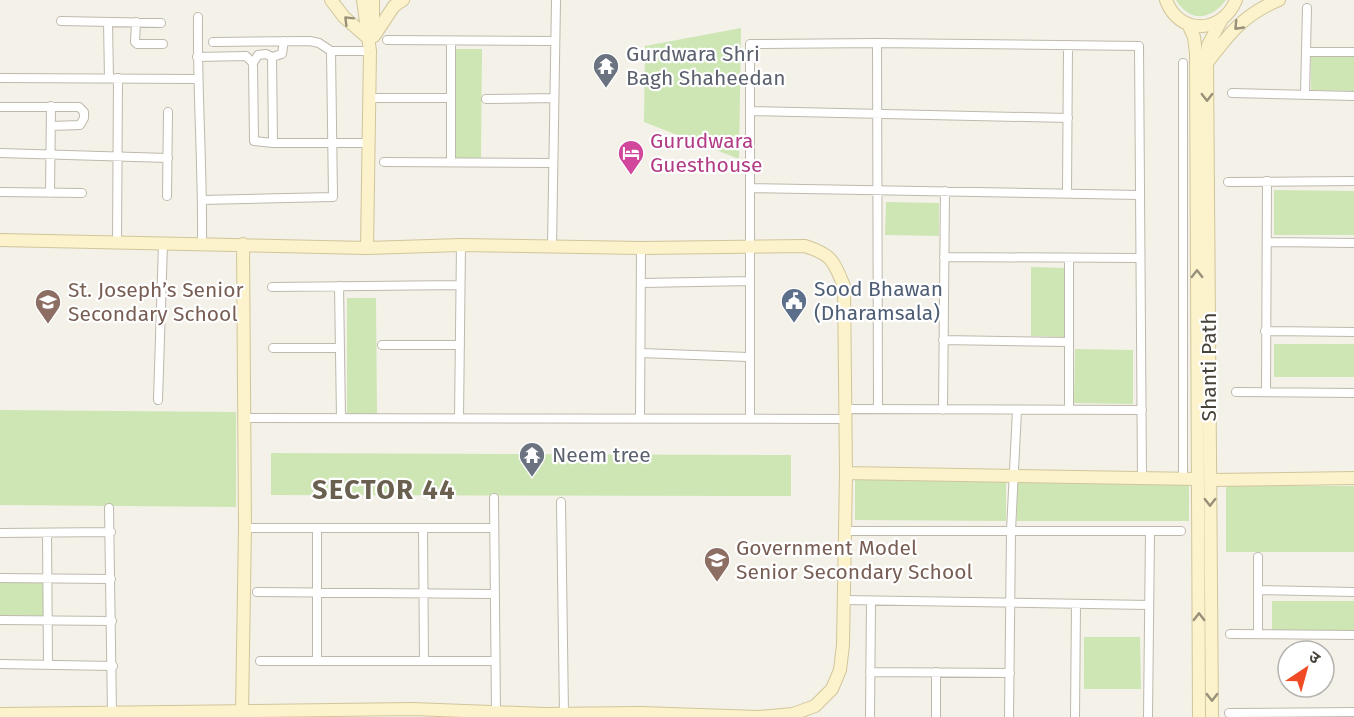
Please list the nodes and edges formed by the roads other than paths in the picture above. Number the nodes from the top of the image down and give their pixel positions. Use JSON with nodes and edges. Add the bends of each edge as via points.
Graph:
{"nodes":[{"id":1,"x":331,"y":0,"type":"edge"},
{"id":2,"x":363,"y":0,"type":"edge"},
{"id":3,"x":373,"y":0,"type":"edge"},
{"id":4,"x":403,"y":0,"type":"edge"},
{"id":5,"x":1166,"y":0,"type":"edge"},
{"id":6,"x":1236,"y":0,"type":"edge"},
{"id":7,"x":1279,"y":0,"type":"edge"},
{"id":8,"x":556,"y":1,"type":"edge"},
{"id":9,"x":1306,"y":8,"type":"dead end"},
{"id":10,"x":198,"y":17,"type":"dead end"},
{"id":11,"x":61,"y":21,"type":"dead end"},
{"id":12,"x":1221,"y":21,"type":"junction"},
{"id":13,"x":108,"y":22,"type":"junction"},
{"id":14,"x":136,"y":22,"type":"junction"},
{"id":15,"x":161,"y":22,"type":"dead end"},
{"id":16,"x":1188,"y":24,"type":"junction"},
{"id":17,"x":370,"y":37,"type":"junction"},
{"id":18,"x":387,"y":40,"type":"dead end"},
{"id":19,"x":284,"y":41,"type":"junction"},
{"id":20,"x":451,"y":41,"type":"junction"},
{"id":21,"x":555,"y":41,"type":"junction"},
{"id":22,"x":213,"y":42,"type":"dead end"},
{"id":23,"x":877,"y":43,"type":"junction"},
{"id":24,"x":163,"y":44,"type":"dead end"},
{"id":25,"x":1068,"y":45,"type":"junction"},
{"id":26,"x":331,"y":51,"type":"junction"},
{"id":27,"x":370,"y":51,"type":"junction"},
{"id":28,"x":1306,"y":52,"type":"junction"},
{"id":29,"x":1354,"y":52,"type":"edge"},
{"id":30,"x":197,"y":57,"type":"junction"},
{"id":31,"x":272,"y":57,"type":"junction"},
{"id":32,"x":253,"y":63,"type":"junction"},
{"id":33,"x":1183,"y":63,"type":"dead end"},
{"id":34,"x":1207,"y":64,"type":"junction"},
{"id":35,"x":0,"y":78,"type":"edge"},
{"id":36,"x":114,"y":78,"type":"junction"},
{"id":37,"x":197,"y":79,"type":"junction"},
{"id":38,"x":1232,"y":93,"type":"dead end"},
{"id":39,"x":1305,"y":95,"type":"junction"},
{"id":40,"x":1354,"y":96,"type":"edge"},
{"id":41,"x":369,"y":98,"type":"junction"},
{"id":42,"x":451,"y":98,"type":"junction"},
{"id":43,"x":554,"y":98,"type":"junction"},
{"id":44,"x":486,"y":99,"type":"dead end"},
{"id":45,"x":0,"y":106,"type":"edge"},
{"id":46,"x":51,"y":106,"type":"junction"},
{"id":47,"x":751,"y":111,"type":"junction"},
{"id":48,"x":168,"y":112,"type":"dead end"},
{"id":49,"x":877,"y":114,"type":"junction"},
{"id":50,"x":1068,"y":118,"type":"junction"},
{"id":51,"x":51,"y":126,"type":"junction"},
{"id":52,"x":273,"y":143,"type":"junction"},
{"id":53,"x":367,"y":144,"type":"junction"},
{"id":54,"x":331,"y":145,"type":"junction"},
{"id":55,"x":0,"y":153,"type":"edge"},
{"id":56,"x":50,"y":154,"type":"junction"},
{"id":57,"x":116,"y":157,"type":"junction"},
{"id":58,"x":168,"y":158,"type":"junction"},
{"id":59,"x":384,"y":162,"type":"dead end"},
{"id":60,"x":451,"y":162,"type":"junction"},
{"id":61,"x":553,"y":163,"type":"junction"},
{"id":62,"x":1354,"y":181,"type":"edge"},
{"id":63,"x":1228,"y":182,"type":"dead end"},
{"id":64,"x":1267,"y":182,"type":"junction"},
{"id":65,"x":751,"y":188,"type":"junction"},
{"id":66,"x":877,"y":190,"type":"junction"},
{"id":67,"x":945,"y":191,"type":"junction"},
{"id":68,"x":0,"y":192,"type":"edge"},
{"id":69,"x":50,"y":193,"type":"junction"},
{"id":70,"x":82,"y":193,"type":"dead end"},
{"id":71,"x":1067,"y":194,"type":"junction"},
{"id":72,"x":1140,"y":195,"type":"junction"},
{"id":73,"x":167,"y":196,"type":"dead end"},
{"id":74,"x":202,"y":200,"type":"junction"},
{"id":75,"x":0,"y":240,"type":"edge"},
{"id":76,"x":1267,"y":242,"type":"junction"},
{"id":77,"x":117,"y":243,"type":"junction"},
{"id":78,"x":1354,"y":243,"type":"edge"},
{"id":79,"x":163,"y":244,"type":"junction"},
{"id":80,"x":202,"y":244,"type":"junction"},
{"id":81,"x":243,"y":244,"type":"junction"},
{"id":82,"x":460,"y":246,"type":"junction"},
{"id":83,"x":552,"y":247,"type":"junction"},
{"id":84,"x":368,"y":248,"type":"junction"},
{"id":85,"x":641,"y":248,"type":"junction"},
{"id":86,"x":750,"y":248,"type":"junction"},
{"id":87,"x":944,"y":257,"type":"junction"},
{"id":88,"x":1070,"y":258,"type":"junction"},
{"id":89,"x":1140,"y":258,"type":"junction"},
{"id":90,"x":750,"y":281,"type":"junction"},
{"id":91,"x":642,"y":283,"type":"junction"},
{"id":92,"x":460,"y":285,"type":"junction"},
{"id":93,"x":339,"y":286,"type":"junction"},
{"id":94,"x":272,"y":287,"type":"dead end"},
{"id":95,"x":1265,"y":331,"type":"junction"},
{"id":96,"x":1354,"y":332,"type":"edge"},
{"id":97,"x":943,"y":340,"type":"junction"},
{"id":98,"x":1069,"y":342,"type":"junction"},
{"id":99,"x":382,"y":345,"type":"dead end"},
{"id":100,"x":460,"y":345,"type":"junction"},
{"id":101,"x":273,"y":348,"type":"dead end"},
{"id":102,"x":340,"y":348,"type":"junction"},
{"id":103,"x":641,"y":353,"type":"junction"},
{"id":104,"x":748,"y":357,"type":"junction"},
{"id":105,"x":1236,"y":392,"type":"dead end"},
{"id":106,"x":1266,"y":392,"type":"junction"},
{"id":107,"x":1354,"y":393,"type":"edge"},
{"id":108,"x":158,"y":400,"type":"dead end"},
{"id":109,"x":878,"y":409,"type":"junction"},
{"id":110,"x":942,"y":410,"type":"junction"},
{"id":111,"x":1017,"y":410,"type":"junction"},
{"id":112,"x":1069,"y":410,"type":"junction"},
{"id":113,"x":1142,"y":410,"type":"junction"},
{"id":114,"x":845,"y":414,"type":"junction"},
{"id":115,"x":244,"y":418,"type":"junction"},
{"id":116,"x":341,"y":418,"type":"junction"},
{"id":117,"x":459,"y":418,"type":"junction"},
{"id":118,"x":640,"y":418,"type":"junction"},
{"id":119,"x":750,"y":418,"type":"junction"},
{"id":120,"x":846,"y":473,"type":"junction"},
{"id":121,"x":1014,"y":477,"type":"junction"},
{"id":122,"x":1142,"y":478,"type":"junction"},
{"id":123,"x":1354,"y":478,"type":"edge"},
{"id":124,"x":1183,"y":479,"type":"junction"},
{"id":125,"x":1204,"y":479,"type":"junction"},
{"id":126,"x":494,"y":498,"type":"dead end"},
{"id":127,"x":561,"y":502,"type":"dead end"},
{"id":128,"x":109,"y":508,"type":"dead end"},
{"id":129,"x":245,"y":528,"type":"junction"},
{"id":130,"x":317,"y":528,"type":"junction"},
{"id":131,"x":423,"y":528,"type":"junction"},
{"id":132,"x":494,"y":528,"type":"junction"},
{"id":133,"x":845,"y":531,"type":"junction"},
{"id":134,"x":1011,"y":531,"type":"junction"},
{"id":135,"x":1150,"y":531,"type":"junction"},
{"id":136,"x":1181,"y":531,"type":"dead end"},
{"id":137,"x":111,"y":532,"type":"junction"},
{"id":138,"x":0,"y":533,"type":"edge"},
{"id":139,"x":47,"y":533,"type":"junction"},
{"id":140,"x":1258,"y":557,"type":"dead end"},
{"id":141,"x":0,"y":578,"type":"edge"},
{"id":142,"x":48,"y":578,"type":"junction"},
{"id":143,"x":111,"y":579,"type":"junction"},
{"id":144,"x":1259,"y":590,"type":"junction"},
{"id":145,"x":257,"y":592,"type":"dead end"},
{"id":146,"x":317,"y":592,"type":"junction"},
{"id":147,"x":1354,"y":592,"type":"edge"},
{"id":148,"x":423,"y":594,"type":"junction"},
{"id":149,"x":494,"y":594,"type":"junction"},
{"id":150,"x":844,"y":600,"type":"junction"},
{"id":151,"x":871,"y":601,"type":"junction"},
{"id":152,"x":1011,"y":603,"type":"junction"},
{"id":153,"x":1076,"y":604,"type":"junction"},
{"id":154,"x":1149,"y":605,"type":"junction"},
{"id":155,"x":0,"y":620,"type":"edge"},
{"id":156,"x":49,"y":620,"type":"junction"},
{"id":157,"x":112,"y":621,"type":"junction"},
{"id":158,"x":1230,"y":634,"type":"dead end"},
{"id":159,"x":1258,"y":634,"type":"junction"},
{"id":160,"x":1354,"y":635,"type":"edge"},
{"id":161,"x":260,"y":661,"type":"dead end"},
{"id":162,"x":317,"y":661,"type":"junction"},
{"id":163,"x":424,"y":661,"type":"junction"},
{"id":164,"x":495,"y":661,"type":"junction"},
{"id":165,"x":0,"y":664,"type":"edge"},
{"id":166,"x":48,"y":665,"type":"junction"},
{"id":167,"x":113,"y":666,"type":"junction"},
{"id":168,"x":870,"y":672,"type":"junction"},
{"id":169,"x":936,"y":672,"type":"junction"},
{"id":170,"x":1010,"y":673,"type":"junction"},
{"id":171,"x":242,"y":712,"type":"junction"},
{"id":172,"x":496,"y":712,"type":"junction"},
{"id":173,"x":1354,"y":712,"type":"edge"},
{"id":174,"x":414,"y":713,"type":"edge"},
{"id":175,"x":564,"y":713,"type":"junction"},
{"id":176,"x":1229,"y":713,"type":"dead end"},
{"id":177,"x":0,"y":714,"type":"edge"},
{"id":178,"x":112,"y":714,"type":"junction"},
{"id":179,"x":162,"y":715,"type":"edge"},
{"id":180,"x":544,"y":715,"type":"edge"},
{"id":181,"x":641,"y":715,"type":"edge"},
{"id":182,"x":1256,"y":715,"type":"edge"},
{"id":183,"x":34,"y":716,"type":"edge"},
{"id":184,"x":758,"y":717,"type":"edge"},
{"id":185,"x":870,"y":717,"type":"edge"},
{"id":186,"x":936,"y":717,"type":"edge"},
{"id":187,"x":1010,"y":717,"type":"edge"},
{"id":188,"x":1075,"y":717,"type":"edge"},
{"id":189,"x":1148,"y":717,"type":"edge"},
{"id":190,"x":1199,"y":717,"type":"edge"},
{"id":191,"x":1212,"y":717,"type":"edge"}],
"edges":[{"from":17,"to":1,"type":"street","one_way":true,"via":[[344,17]]},
{"from":2,"to":17,"type":"street"},
{"from":3,"to":17,"type":"street"},
{"from":4,"to":17,"type":"street"},
{"from":5,"to":16,"type":"street"},
{"from":6,"to":12,"type":"street","name":"Shanti Path"},
{"from":7,"to":34,"type":"street","one_way":true,"via":[[1243,20]]},
{"from":8,"to":21,"type":"street"},
{"from":9,"to":28,"type":"street"},
{"from":10,"to":30,"type":"street"},
{"from":11,"to":13,"type":"street"},
{"from":12,"to":16,"type":"street","via":[[1205,27]]},
{"from":12,"to":34,"type":"street","name":"Shanti Path","via":[[1208,45]]},
{"from":13,"to":14,"type":"street"},
{"from":13,"to":36,"type":"street"},
{"from":14,"to":15,"type":"street"},
{"from":14,"to":24,"type":"street","via":[[137,44]]},
{"from":125,"to":16,"type":"street","one_way":true,"via":[[1196,53]]},
{"from":17,"to":27,"type":"street"},
{"from":18,"to":20,"type":"street"},
{"from":19,"to":22,"type":"street"},
{"from":19,"to":26,"type":"street","via":[[319,43]]},
{"from":19,"to":31,"type":"street","via":[[282,54]]},
{"from":20,"to":21,"type":"street"},
{"from":20,"to":42,"type":"street"},
{"from":21,"to":43,"type":"street"},
{"from":23,"to":25,"type":"street"},
{"from":23,"to":47,"type":"street","via":[[750,44]]},
{"from":23,"to":49,"type":"street"},
{"from":25,"to":50,"type":"street"},
{"from":25,"to":72,"type":"street","via":[[1139,45]]},
{"from":26,"to":27,"type":"street"},
{"from":26,"to":54,"type":"street"},
{"from":27,"to":41,"type":"street"},
{"from":28,"to":29,"type":"street"},
{"from":28,"to":39,"type":"street"},
{"from":30,"to":32,"type":"street","via":[[246,56]]},
{"from":30,"to":37,"type":"street"},
{"from":31,"to":32,"type":"street","via":[[258,55]]},
{"from":31,"to":52,"type":"street"},
{"from":32,"to":52,"type":"street","via":[[254,141]]},
{"from":33,"to":124,"type":"street"},
{"from":34,"to":125,"type":"street","name":"Shanti Path","one_way":true},
{"from":35,"to":36,"type":"street"},
{"from":36,"to":37,"type":"street"},
{"from":36,"to":57,"type":"street"},
{"from":37,"to":74,"type":"street"},
{"from":38,"to":39,"type":"street"},
{"from":39,"to":40,"type":"street"},
{"from":41,"to":42,"type":"street"},
{"from":41,"to":53,"type":"street"},
{"from":42,"to":60,"type":"street"},
{"from":43,"to":44,"type":"street"},
{"from":43,"to":61,"type":"street"},
{"from":45,"to":46,"type":"street"},
{"from":46,"to":51,"type":"street"},
{"from":46,"to":51,"type":"street","via":[[79,107],[84,118],[76,126]]},
{"from":47,"to":49,"type":"street"},
{"from":47,"to":65,"type":"street"},
{"from":48,"to":58,"type":"street"},
{"from":49,"to":50,"type":"street"},
{"from":49,"to":66,"type":"street"},
{"from":50,"to":71,"type":"street"},
{"from":51,"to":56,"type":"street"},
{"from":52,"to":54,"type":"street"},
{"from":53,"to":54,"type":"street"},
{"from":53,"to":84,"type":"street"},
{"from":54,"to":74,"type":"street","via":[[333,197]]},
{"from":55,"to":56,"type":"street"},
{"from":56,"to":57,"type":"street"},
{"from":56,"to":69,"type":"street"},
{"from":57,"to":58,"type":"street"},
{"from":57,"to":77,"type":"street"},
{"from":58,"to":73,"type":"street"},
{"from":59,"to":60,"type":"street"},
{"from":60,"to":61,"type":"street"},
{"from":61,"to":83,"type":"street"},
{"from":62,"to":64,"type":"street"},
{"from":63,"to":64,"type":"street"},
{"from":64,"to":76,"type":"street"},
{"from":65,"to":66,"type":"street"},
{"from":65,"to":86,"type":"street"},
{"from":66,"to":67,"type":"street"},
{"from":66,"to":109,"type":"street"},
{"from":67,"to":71,"type":"street"},
{"from":67,"to":87,"type":"street"},
{"from":68,"to":69,"type":"street"},
{"from":69,"to":70,"type":"street"},
{"from":71,"to":72,"type":"street"},
{"from":72,"to":89,"type":"street"},
{"from":74,"to":80,"type":"street"},
{"from":75,"to":77,"type":"street"},
{"from":76,"to":78,"type":"street"},
{"from":76,"to":95,"type":"street"},
{"from":77,"to":79,"type":"street"},
{"from":79,"to":80,"type":"street"},
{"from":79,"to":108,"type":"street"},
{"from":80,"to":81,"type":"street"},
{"from":81,"to":84,"type":"street"},
{"from":81,"to":115,"type":"street"},
{"from":82,"to":83,"type":"street"},
{"from":82,"to":84,"type":"street"},
{"from":82,"to":92,"type":"street"},
{"from":83,"to":85,"type":"street"},
{"from":85,"to":86,"type":"street"},
{"from":85,"to":91,"type":"street"},
{"from":86,"to":90,"type":"street"},
{"from":86,"to":114,"type":"street","via":[[805,246],[824,253],[834,263],[844,286]]},
{"from":87,"to":88,"type":"street"},
{"from":87,"to":97,"type":"street"},
{"from":88,"to":89,"type":"street"},
{"from":88,"to":98,"type":"street"},
{"from":89,"to":113,"type":"street"},
{"from":90,"to":91,"type":"street"},
{"from":90,"to":104,"type":"street"},
{"from":91,"to":103,"type":"street"},
{"from":92,"to":93,"type":"street"},
{"from":92,"to":100,"type":"street"},
{"from":93,"to":94,"type":"street"},
{"from":93,"to":102,"type":"street"},
{"from":95,"to":96,"type":"street"},
{"from":95,"to":106,"type":"street"},
{"from":97,"to":98,"type":"street"},
{"from":97,"to":110,"type":"street"},
{"from":98,"to":112,"type":"street"},
{"from":99,"to":100,"type":"street"},
{"from":100,"to":117,"type":"street"},
{"from":101,"to":102,"type":"street"},
{"from":102,"to":116,"type":"street"},
{"from":103,"to":104,"type":"street"},
{"from":103,"to":118,"type":"street"},
{"from":104,"to":119,"type":"street"},
{"from":105,"to":106,"type":"street"},
{"from":106,"to":107,"type":"street"},
{"from":109,"to":110,"type":"street"},
{"from":109,"to":114,"type":"street"},
{"from":110,"to":111,"type":"street"},
{"from":111,"to":112,"type":"street"},
{"from":111,"to":121,"type":"street"},
{"from":112,"to":113,"type":"street"},
{"from":113,"to":122,"type":"street"},
{"from":114,"to":119,"type":"street"},
{"from":114,"to":120,"type":"street"},
{"from":115,"to":116,"type":"street"},
{"from":115,"to":129,"type":"street"},
{"from":116,"to":117,"type":"street"},
{"from":117,"to":118,"type":"street"},
{"from":118,"to":119,"type":"street"},
{"from":120,"to":121,"type":"street"},
{"from":120,"to":133,"type":"street"},
{"from":121,"to":122,"type":"street"},
{"from":121,"to":134,"type":"street"},
{"from":122,"to":124,"type":"street"},
{"from":123,"to":125,"type":"street"},
{"from":124,"to":125,"type":"street"},
{"from":190,"to":125,"type":"street","name":"Shanti Path","one_way":true},
{"from":125,"to":191,"type":"street","name":"Shanti Path","one_way":true},
{"from":126,"to":132,"type":"street"},
{"from":127,"to":175,"type":"street"},
{"from":128,"to":137,"type":"street"},
{"from":129,"to":130,"type":"street"},
{"from":129,"to":171,"type":"street"},
{"from":130,"to":131,"type":"street"},
{"from":130,"to":146,"type":"street"},
{"from":131,"to":132,"type":"street"},
{"from":131,"to":148,"type":"street"},
{"from":132,"to":149,"type":"street"},
{"from":133,"to":134,"type":"street"},
{"from":133,"to":150,"type":"street"},
{"from":134,"to":135,"type":"street"},
{"from":134,"to":152,"type":"street"},
{"from":135,"to":136,"type":"street"},
{"from":135,"to":154,"type":"street"},
{"from":137,"to":139,"type":"street"},
{"from":137,"to":143,"type":"street"},
{"from":138,"to":139,"type":"street"},
{"from":139,"to":142,"type":"street"},
{"from":140,"to":144,"type":"street"},
{"from":141,"to":142,"type":"street"},
{"from":142,"to":143,"type":"street"},
{"from":142,"to":156,"type":"street"},
{"from":143,"to":157,"type":"street"},
{"from":144,"to":147,"type":"street"},
{"from":144,"to":159,"type":"street"},
{"from":145,"to":146,"type":"street"},
{"from":146,"to":148,"type":"street"},
{"from":146,"to":162,"type":"street"},
{"from":148,"to":149,"type":"street"},
{"from":148,"to":163,"type":"street"},
{"from":149,"to":164,"type":"street"},
{"from":150,"to":151,"type":"street"},
{"from":150,"to":184,"type":"street","via":[[840,670],[832,689],[815,706],[793,714]]},
{"from":151,"to":152,"type":"street"},
{"from":151,"to":168,"type":"street"},
{"from":152,"to":153,"type":"street"},
{"from":152,"to":170,"type":"street"},
{"from":153,"to":154,"type":"street"},
{"from":153,"to":188,"type":"street"},
{"from":154,"to":189,"type":"street"},
{"from":155,"to":156,"type":"street"},
{"from":156,"to":157,"type":"street"},
{"from":156,"to":166,"type":"street"},
{"from":157,"to":167,"type":"street"},
{"from":158,"to":159,"type":"street"},
{"from":159,"to":160,"type":"street"},
{"from":161,"to":162,"type":"street"},
{"from":162,"to":163,"type":"street"},
{"from":163,"to":164,"type":"street"},
{"from":164,"to":172,"type":"street"},
{"from":165,"to":166,"type":"street"},
{"from":166,"to":167,"type":"street"},
{"from":167,"to":178,"type":"street"},
{"from":168,"to":169,"type":"street"},
{"from":168,"to":185,"type":"street"},
{"from":169,"to":170,"type":"street"},
{"from":169,"to":186,"type":"street"},
{"from":170,"to":187,"type":"street"},
{"from":171,"to":174,"type":"street"},
{"from":171,"to":179,"type":"street"},
{"from":172,"to":174,"type":"street"},
{"from":172,"to":180,"type":"street"},
{"from":173,"to":182,"type":"street"},
{"from":175,"to":180,"type":"street"},
{"from":175,"to":181,"type":"street"},
{"from":176,"to":182,"type":"street"},
{"from":177,"to":183,"type":"street"},
{"from":178,"to":179,"type":"street"},
{"from":178,"to":183,"type":"street"},
{"from":181,"to":184,"type":"street"}]}
